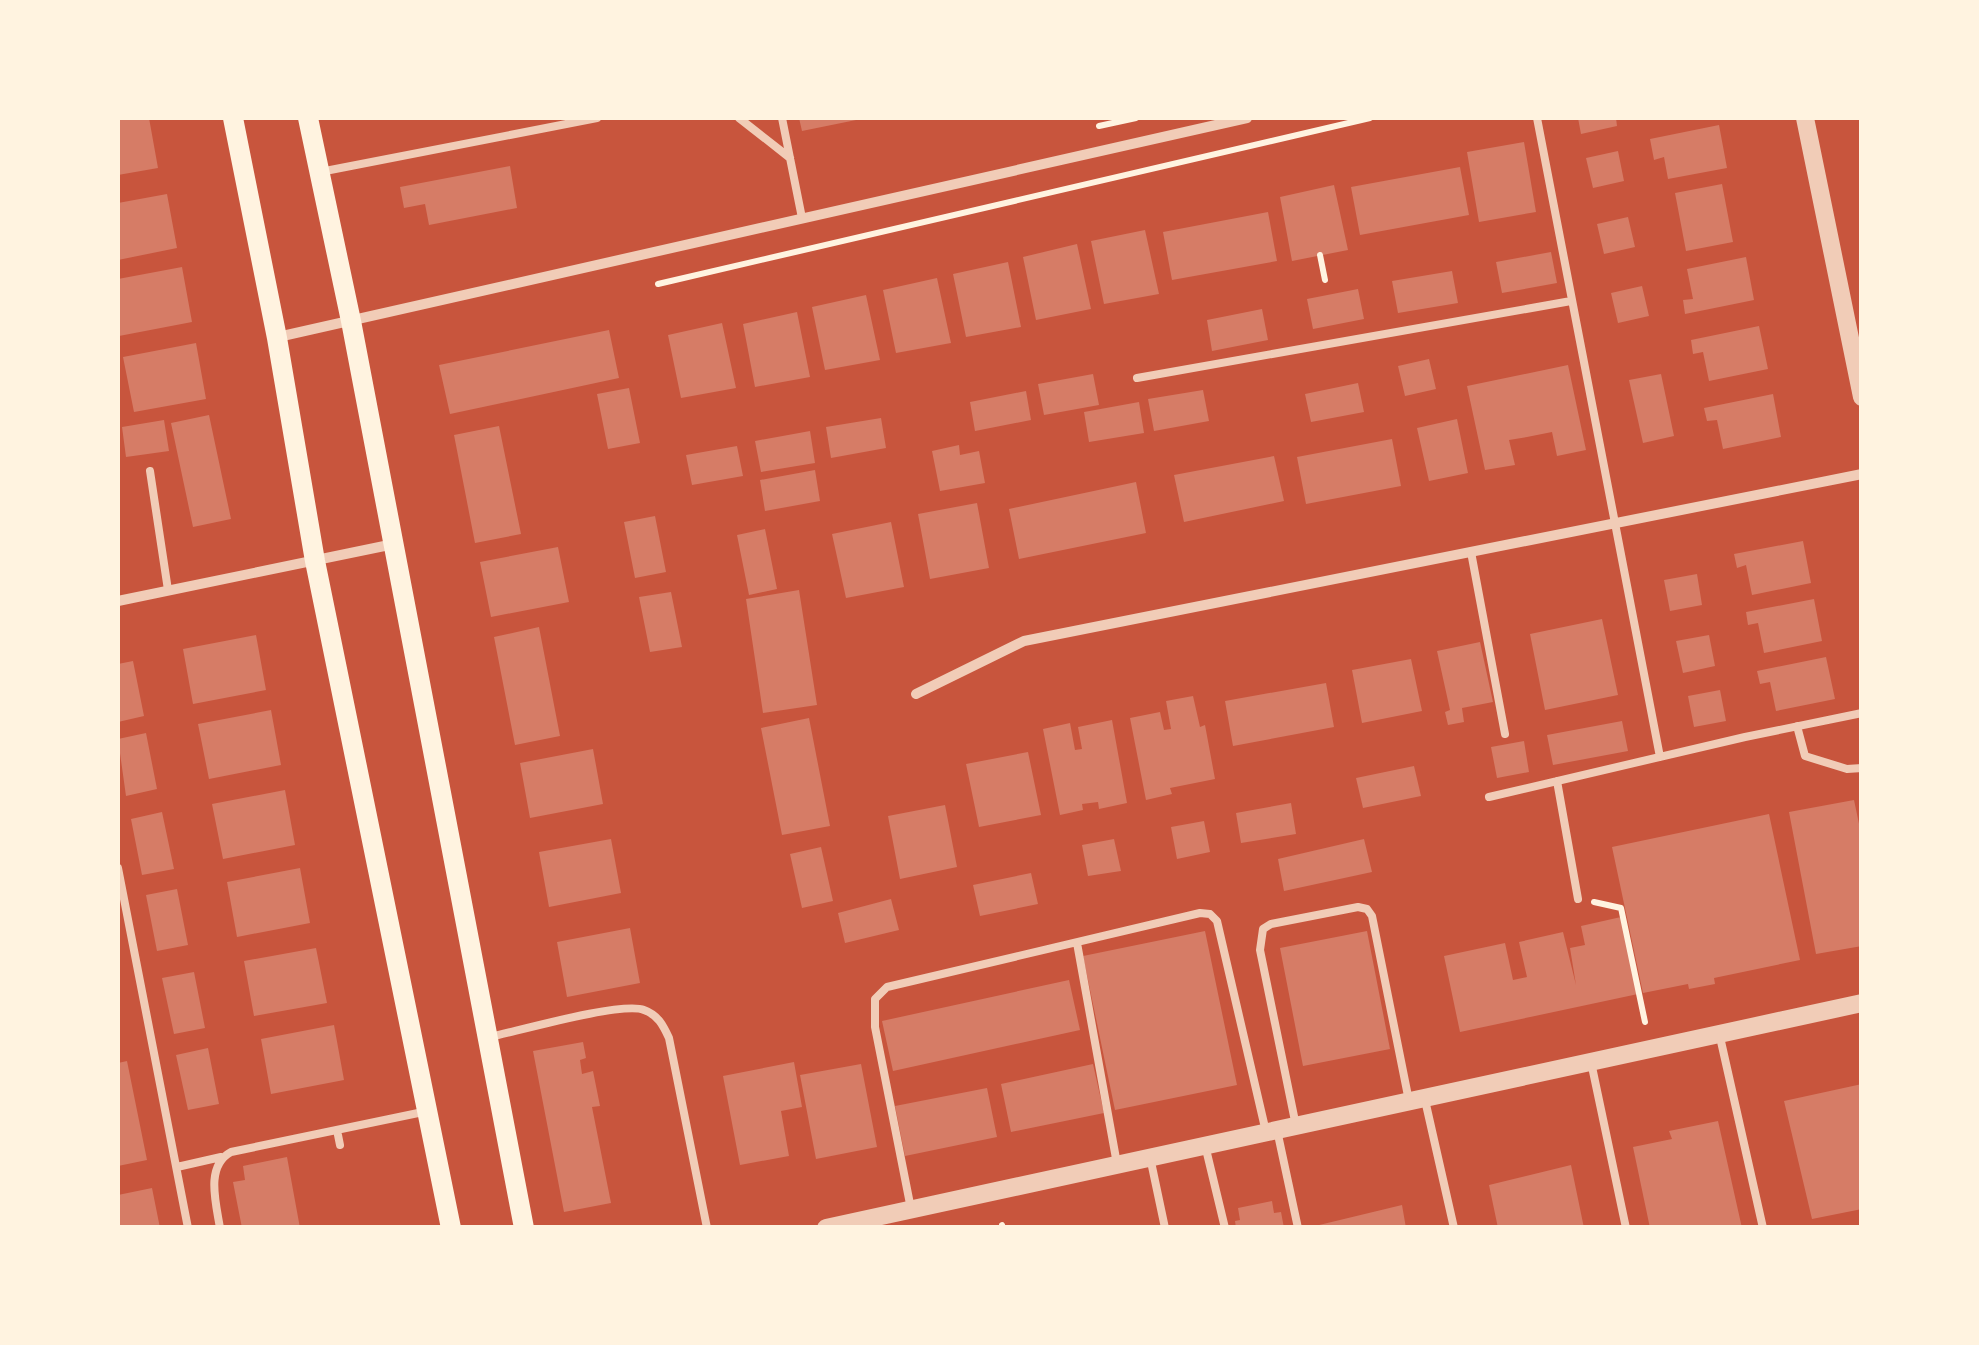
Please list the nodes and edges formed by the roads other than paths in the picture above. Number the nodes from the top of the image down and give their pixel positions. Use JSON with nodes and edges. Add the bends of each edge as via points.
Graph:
{"nodes":[{"id":1,"x":233,"y":118,"type":"edge"},
{"id":2,"x":308,"y":118,"type":"edge"},
{"id":3,"x":597,"y":118,"type":"edge"},
{"id":4,"x":739,"y":118,"type":"edge"},
{"id":5,"x":782,"y":118,"type":"edge"},
{"id":6,"x":1246,"y":118,"type":"edge"},
{"id":7,"x":1537,"y":118,"type":"edge"},
{"id":8,"x":1805,"y":118,"type":"edge"},
{"id":9,"x":790,"y":158,"type":"junction"},
{"id":10,"x":320,"y":172,"type":"junction"},
{"id":11,"x":802,"y":218,"type":"junction"},
{"id":12,"x":1571,"y":302,"type":"junction"},
{"id":13,"x":351,"y":321,"type":"junction"},
{"id":14,"x":277,"y":338,"type":"junction"},
{"id":15,"x":1137,"y":378,"type":"dead end"},
{"id":16,"x":1862,"y":396,"type":"edge"},
{"id":17,"x":150,"y":472,"type":"dead end"},
{"id":18,"x":1862,"y":474,"type":"edge"},
{"id":19,"x":1614,"y":523,"type":"junction"},
{"id":20,"x":394,"y":544,"type":"junction"},
{"id":21,"x":1470,"y":552,"type":"junction"},
{"id":22,"x":316,"y":561,"type":"junction"},
{"id":23,"x":168,"y":590,"type":"junction"},
{"id":24,"x":118,"y":601,"type":"edge"},
{"id":25,"x":916,"y":694,"type":"dead end"},
{"id":26,"x":1862,"y":713,"type":"edge"},
{"id":27,"x":1797,"y":726,"type":"junction"},
{"id":28,"x":1505,"y":734,"type":"dead end"},
{"id":29,"x":1660,"y":757,"type":"junction"},
{"id":30,"x":1862,"y":768,"type":"edge"},
{"id":31,"x":1557,"y":781,"type":"junction"},
{"id":32,"x":1490,"y":797,"type":"dead end"},
{"id":33,"x":118,"y":868,"type":"edge"},
{"id":34,"x":1578,"y":899,"type":"road end"},
{"id":35,"x":122,"y":909,"type":"edge"},
{"id":36,"x":1077,"y":943,"type":"junction"},
{"id":37,"x":1862,"y":1003,"type":"edge"},
{"id":38,"x":1720,"y":1034,"type":"junction"},
{"id":39,"x":488,"y":1038,"type":"junction"},
{"id":40,"x":1592,"y":1062,"type":"junction"},
{"id":41,"x":1417,"y":1099,"type":"junction"},
{"id":42,"x":427,"y":1111,"type":"junction"},
{"id":43,"x":1280,"y":1129,"type":"junction"},
{"id":44,"x":337,"y":1130,"type":"junction"},
{"id":45,"x":340,"y":1145,"type":"dead end"},
{"id":46,"x":1205,"y":1145,"type":"junction"},
{"id":47,"x":1150,"y":1157,"type":"junction"},
{"id":48,"x":221,"y":1158,"type":"junction"},
{"id":49,"x":1117,"y":1164,"type":"junction"},
{"id":50,"x":176,"y":1167,"type":"junction"},
{"id":51,"x":911,"y":1209,"type":"junction"},
{"id":52,"x":849,"y":1225,"type":"edge"},
{"id":53,"x":188,"y":1228,"type":"edge"},
{"id":54,"x":220,"y":1228,"type":"edge"},
{"id":55,"x":451,"y":1228,"type":"edge"},
{"id":56,"x":524,"y":1228,"type":"edge"},
{"id":57,"x":707,"y":1228,"type":"edge"},
{"id":58,"x":826,"y":1228,"type":"edge"},
{"id":59,"x":1165,"y":1228,"type":"edge"},
{"id":60,"x":1225,"y":1228,"type":"edge"},
{"id":61,"x":1298,"y":1228,"type":"edge"},
{"id":62,"x":1454,"y":1228,"type":"edge"},
{"id":63,"x":1626,"y":1228,"type":"edge"},
{"id":64,"x":1763,"y":1228,"type":"edge"}],
"edges":[{"from":1,"to":14,"type":"main road"},
{"from":2,"to":10,"type":"main road"},
{"from":3,"to":10,"type":"lane"},
{"from":4,"to":9,"type":"lane"},
{"from":5,"to":9,"type":"lane"},
{"from":6,"to":11,"type":"street"},
{"from":7,"to":12,"type":"lane"},
{"from":8,"to":16,"type":"street"},
{"from":9,"to":11,"type":"lane"},
{"from":10,"to":13,"type":"main road"},
{"from":11,"to":13,"type":"street"},
{"from":12,"to":15,"type":"lane"},
{"from":12,"to":19,"type":"lane"},
{"from":13,"to":14,"type":"street"},
{"from":13,"to":20,"type":"main road"},
{"from":14,"to":22,"type":"main road"},
{"from":17,"to":23,"type":"lane"},
{"from":18,"to":19,"type":"street"},
{"from":19,"to":21,"type":"street"},
{"from":19,"to":29,"type":"lane"},
{"from":20,"to":22,"type":"street"},
{"from":20,"to":39,"type":"main road"},
{"from":21,"to":25,"type":"street","via":[[1024,641]]},
{"from":21,"to":28,"type":"lane"},
{"from":22,"to":23,"type":"street"},
{"from":22,"to":42,"type":"main road"},
{"from":23,"to":24,"type":"street"},
{"from":26,"to":27,"type":"lane"},
{"from":27,"to":29,"type":"lane"},
{"from":27,"to":30,"type":"lane","via":[[1805,756]]},
{"from":29,"to":31,"type":"lane"},
{"from":31,"to":32,"type":"lane"},
{"from":31,"to":34,"type":"lane"},
{"from":33,"to":35,"type":"lane"},
{"from":35,"to":50,"type":"lane"},
{"from":36,"to":43,"type":"lane","via":[[1210,914]]},
{"from":36,"to":49,"type":"lane"},
{"from":36,"to":51,"type":"lane","via":[[887,988],[876,999],[874,1027]]},
{"from":37,"to":38,"type":"street"},
{"from":38,"to":40,"type":"street"},
{"from":38,"to":64,"type":"lane"},
{"from":39,"to":56,"type":"main road"},
{"from":39,"to":57,"type":"lane","via":[[641,1008],[660,1019],[670,1038]]},
{"from":40,"to":41,"type":"street"},
{"from":40,"to":63,"type":"lane"},
{"from":41,"to":43,"type":"street"},
{"from":41,"to":43,"type":"lane","via":[[1367,909],[1271,924],[1263,929],[1260,950]]},
{"from":41,"to":62,"type":"lane"},
{"from":42,"to":44,"type":"lane"},
{"from":42,"to":55,"type":"main road"},
{"from":43,"to":46,"type":"street"},
{"from":43,"to":61,"type":"lane"},
{"from":44,"to":45,"type":"lane"},
{"from":44,"to":48,"type":"lane"},
{"from":46,"to":47,"type":"street"},
{"from":46,"to":60,"type":"lane"},
{"from":47,"to":49,"type":"street"},
{"from":47,"to":59,"type":"lane"},
{"from":48,"to":50,"type":"lane"},
{"from":48,"to":54,"type":"lane","via":[[214,1187]]},
{"from":49,"to":51,"type":"street"},
{"from":50,"to":53,"type":"lane"},
{"from":51,"to":52,"type":"street"},
{"from":52,"to":58,"type":"street"}]}
